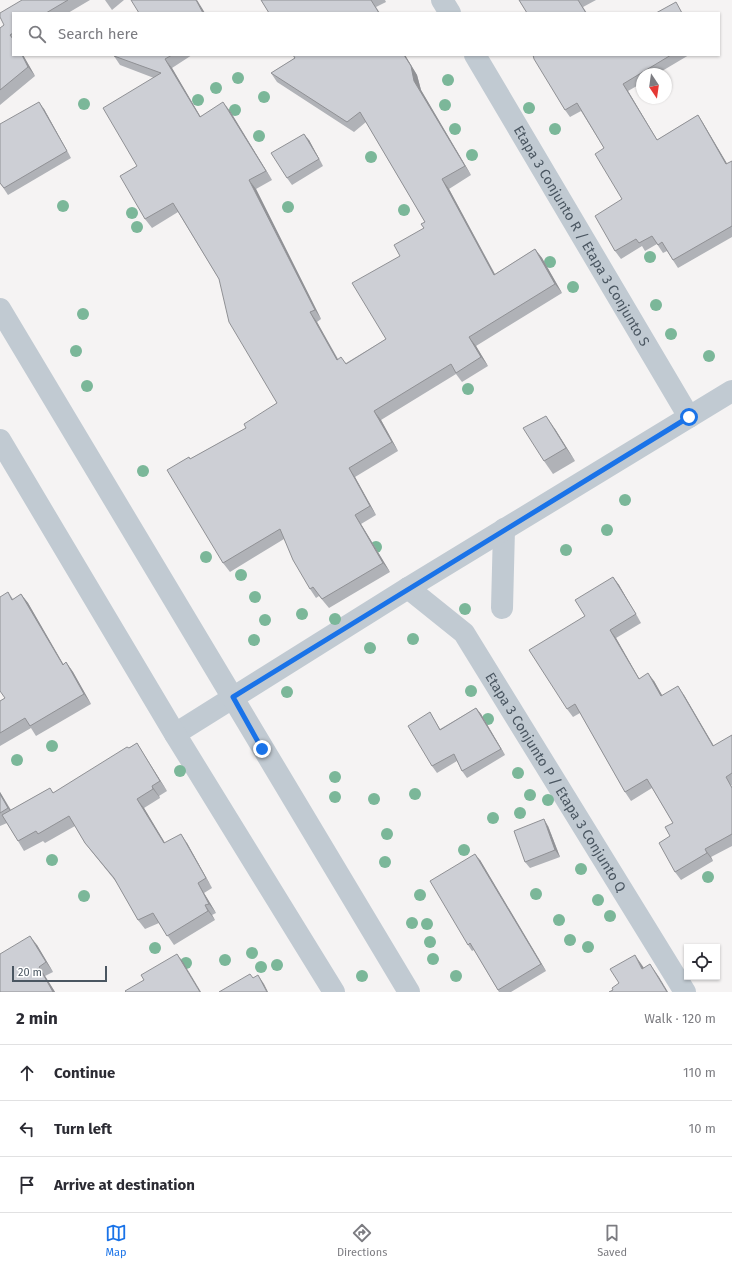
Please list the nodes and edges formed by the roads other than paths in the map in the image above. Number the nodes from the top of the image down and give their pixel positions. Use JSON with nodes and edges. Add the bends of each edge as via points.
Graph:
{"nodes":[{"id":1,"x":442,"y":0,"type":"edge"},
{"id":2,"x":449,"y":12,"type":"edge"},
{"id":3,"x":476,"y":56,"type":"edge"},
{"id":4,"x":0,"y":309,"type":"edge"},
{"id":5,"x":732,"y":391,"type":"edge"},
{"id":6,"x":689,"y":417,"type":"junction"},
{"id":7,"x":0,"y":440,"type":"edge"},
{"id":8,"x":504,"y":529,"type":"junction"},
{"id":9,"x":408,"y":588,"type":"junction"},
{"id":10,"x":502,"y":608,"type":"dead end"},
{"id":11,"x":233,"y":697,"type":"junction"},
{"id":12,"x":175,"y":734,"type":"junction"},
{"id":13,"x":334,"y":992,"type":"edge"},
{"id":14,"x":409,"y":992,"type":"edge"},
{"id":15,"x":685,"y":992,"type":"edge"}],
"edges":[{"from":1,"to":2,"type":"street"},
{"from":3,"to":6,"type":"street","name":"Etapa 3 Conjunto R / Etapa 3 Conjunto S"},
{"from":4,"to":11,"type":"street"},
{"from":5,"to":6,"type":"street"},
{"from":6,"to":8,"type":"street"},
{"from":7,"to":12,"type":"street"},
{"from":8,"to":9,"type":"street"},
{"from":8,"to":10,"type":"street"},
{"from":9,"to":11,"type":"street"},
{"from":9,"to":15,"type":"street","name":"Etapa 3 Conjunto P / Etapa 3 Conjunto Q","via":[[464,633]]},
{"from":11,"to":12,"type":"street"},
{"from":11,"to":14,"type":"street"},
{"from":12,"to":13,"type":"street"}]}
